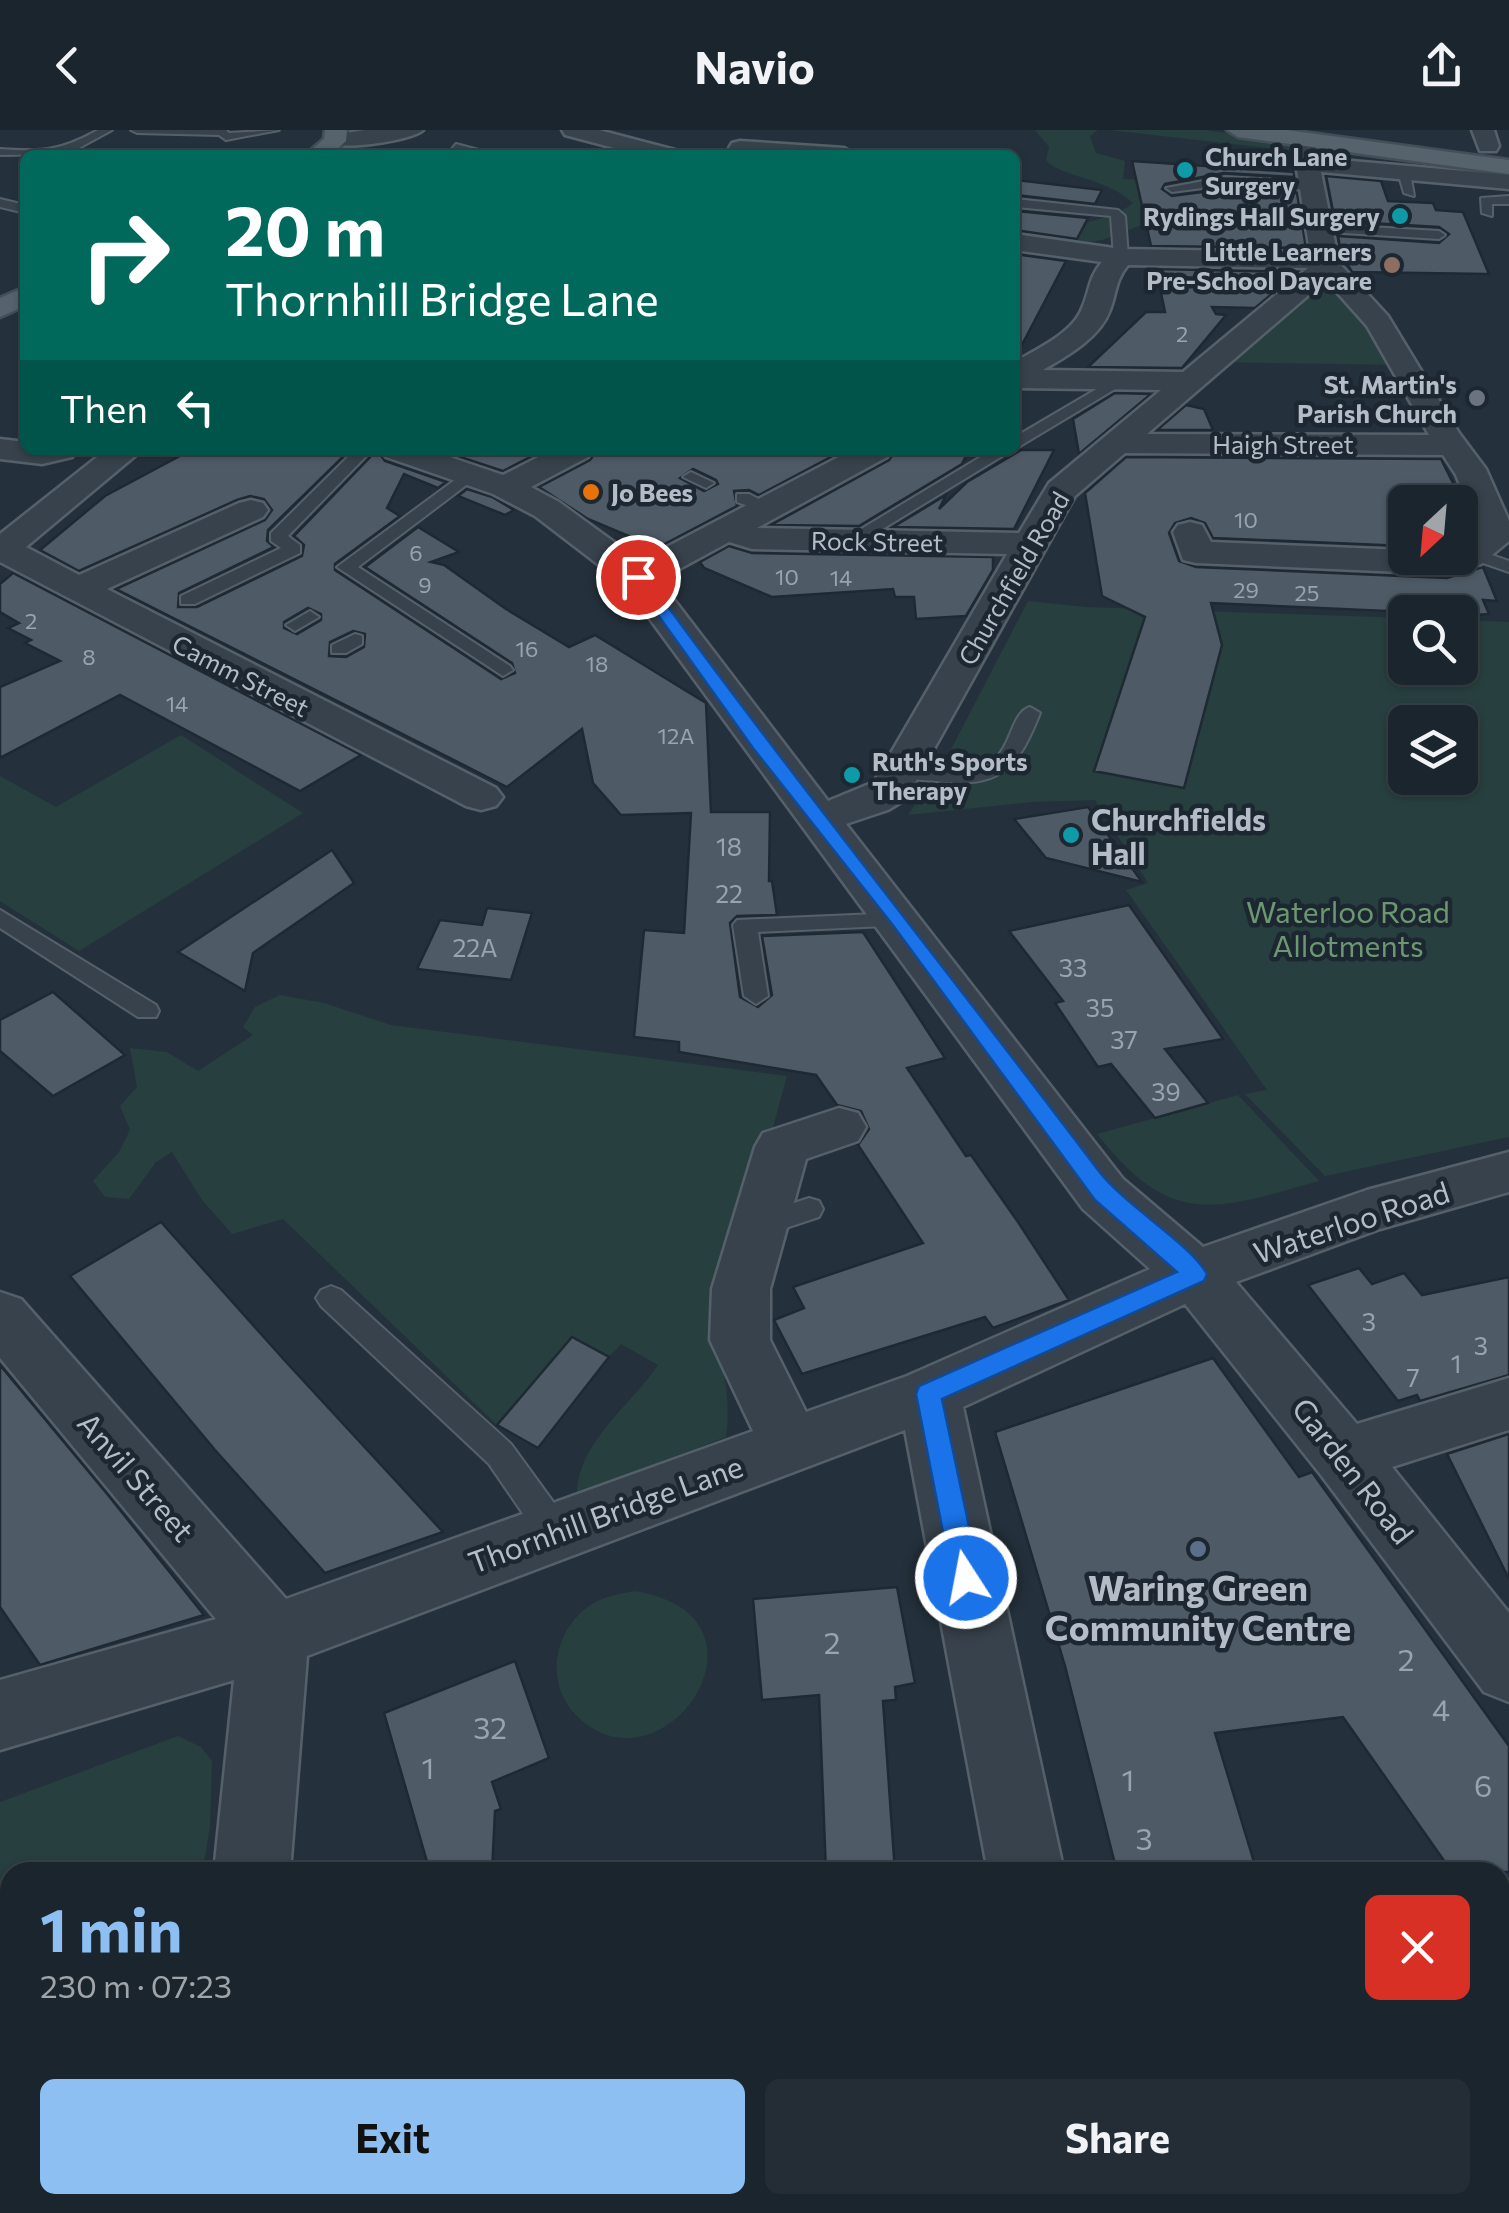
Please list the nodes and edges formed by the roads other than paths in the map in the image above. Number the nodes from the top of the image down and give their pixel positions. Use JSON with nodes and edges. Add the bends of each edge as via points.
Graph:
{"nodes":[{"id":1,"x":106,"y":130,"type":"edge"},
{"id":2,"x":137,"y":130,"type":"edge"},
{"id":3,"x":269,"y":130,"type":"edge"},
{"id":4,"x":412,"y":130,"type":"edge"},
{"id":5,"x":573,"y":130,"type":"edge"},
{"id":6,"x":1238,"y":130,"type":"edge"},
{"id":7,"x":221,"y":131,"type":"edge"},
{"id":8,"x":250,"y":132,"type":"edge"},
{"id":9,"x":329,"y":142,"type":"edge"},
{"id":10,"x":744,"y":144,"type":"edge"},
{"id":11,"x":1493,"y":144,"type":"edge"},
{"id":12,"x":456,"y":146,"type":"dead end"},
{"id":13,"x":62,"y":150,"type":"edge"},
{"id":14,"x":469,"y":150,"type":"edge"},
{"id":15,"x":648,"y":150,"type":"edge"},
{"id":16,"x":799,"y":150,"type":"edge"},
{"id":17,"x":1305,"y":155,"type":"edge"},
{"id":18,"x":1509,"y":167,"type":"edge"},
{"id":19,"x":1509,"y":182,"type":"edge"},
{"id":20,"x":1172,"y":188,"type":"dead end"},
{"id":21,"x":1509,"y":200,"type":"edge"},
{"id":22,"x":1020,"y":204,"type":"edge"},
{"id":23,"x":1488,"y":213,"type":"dead end"},
{"id":24,"x":1316,"y":228,"type":"junction"},
{"id":25,"x":1439,"y":235,"type":"dead end"},
{"id":26,"x":1020,"y":243,"type":"edge"},
{"id":27,"x":1122,"y":257,"type":"junction"},
{"id":28,"x":1324,"y":263,"type":"junction"},
{"id":29,"x":1020,"y":374,"type":"edge"},
{"id":30,"x":1020,"y":377,"type":"edge"},
{"id":31,"x":1122,"y":380,"type":"junction"},
{"id":32,"x":1190,"y":381,"type":"junction"},
{"id":33,"x":1020,"y":441,"type":"edge"},
{"id":34,"x":1113,"y":443,"type":"junction"},
{"id":35,"x":1452,"y":445,"type":"junction"},
{"id":36,"x":115,"y":455,"type":"edge"},
{"id":37,"x":359,"y":455,"type":"edge"},
{"id":38,"x":533,"y":455,"type":"edge"},
{"id":39,"x":865,"y":455,"type":"edge"},
{"id":40,"x":996,"y":455,"type":"edge"},
{"id":41,"x":453,"y":464,"type":"edge"},
{"id":42,"x":1476,"y":485,"type":"edge"},
{"id":43,"x":1478,"y":495,"type":"edge"},
{"id":44,"x":252,"y":510,"type":"dead end"},
{"id":45,"x":726,"y":530,"type":"junction"},
{"id":46,"x":852,"y":540,"type":"junction"},
{"id":47,"x":1193,"y":543,"type":"dead end"},
{"id":48,"x":1030,"y":544,"type":"junction"},
{"id":49,"x":1,"y":550,"type":"edge"},
{"id":50,"x":1478,"y":550,"type":"edge"},
{"id":51,"x":1478,"y":555,"type":"edge"},
{"id":52,"x":1388,"y":558,"type":"edge"},
{"id":53,"x":1509,"y":567,"type":"edge"},
{"id":54,"x":638,"y":577,"type":"junction"},
{"id":55,"x":76,"y":590,"type":"junction"},
{"id":56,"x":188,"y":600,"type":"dead end"},
{"id":57,"x":503,"y":670,"type":"dead end"},
{"id":58,"x":1030,"y":713,"type":"dead end"},
{"id":59,"x":903,"y":770,"type":"junction"},
{"id":60,"x":481,"y":798,"type":"dead end"},
{"id":61,"x":816,"y":818,"type":"junction"},
{"id":62,"x":0,"y":917,"type":"edge"},
{"id":63,"x":899,"y":920,"type":"junction"},
{"id":64,"x":756,"y":996,"type":"dead end"},
{"id":65,"x":147,"y":1011,"type":"dead end"},
{"id":66,"x":839,"y":1127,"type":"dead end"},
{"id":67,"x":1509,"y":1172,"type":"edge"},
{"id":68,"x":1195,"y":1274,"type":"junction"},
{"id":69,"x":331,"y":1298,"type":"dead end"},
{"id":70,"x":0,"y":1316,"type":"edge"},
{"id":71,"x":928,"y":1394,"type":"junction"},
{"id":72,"x":1509,"y":1404,"type":"edge"},
{"id":73,"x":790,"y":1444,"type":"junction"},
{"id":74,"x":1344,"y":1455,"type":"junction"},
{"id":75,"x":555,"y":1532,"type":"junction"},
{"id":76,"x":274,"y":1636,"type":"junction"},
{"id":77,"x":1509,"y":1668,"type":"edge"},
{"id":78,"x":0,"y":1714,"type":"edge"},
{"id":79,"x":253,"y":1862,"type":"edge"},
{"id":80,"x":1024,"y":1862,"type":"edge"}],
"edges":[{"from":1,"to":13,"type":"lane"},
{"from":2,"to":7,"type":"lane"},
{"from":3,"to":8,"type":"lane"},
{"from":4,"to":9,"type":"street"},
{"from":5,"to":15,"type":"street"},
{"from":6,"to":17,"type":"main road"},
{"from":7,"to":8,"type":"lane","via":[[226,137]]},
{"from":10,"to":16,"type":"street"},
{"from":11,"to":17,"type":"main road"},
{"from":12,"to":14,"type":"lane"},
{"from":17,"to":18,"type":"main road"},
{"from":17,"to":19,"type":"street","via":[[1407,182]]},
{"from":17,"to":20,"type":"lane","via":[[1225,181]]},
{"from":17,"to":24,"type":"street"},
{"from":21,"to":23,"type":"lane","via":[[1485,200]]},
{"from":22,"to":27,"type":"lane","via":[[1114,213]]},
{"from":24,"to":25,"type":"lane"},
{"from":24,"to":28,"type":"street"},
{"from":26,"to":27,"type":"street"},
{"from":27,"to":28,"type":"street"},
{"from":27,"to":29,"type":"street","via":[[1103,278],[1096,312],[1069,342]]},
{"from":28,"to":32,"type":"street","name":"Churchfield Road"},
{"from":28,"to":35,"type":"street","via":[[1386,327]]},
{"from":30,"to":31,"type":"street"},
{"from":31,"to":32,"type":"street"},
{"from":31,"to":33,"type":"lane"},
{"from":32,"to":34,"type":"street","name":"Churchfield Road"},
{"from":34,"to":35,"type":"street","name":"Haigh Street"},
{"from":34,"to":48,"type":"street","name":"Churchfield Road","via":[[1061,490]]},
{"from":35,"to":42,"type":"street"},
{"from":36,"to":49,"type":"street"},
{"from":37,"to":56,"type":"lane","via":[[277,537],[294,549]]},
{"from":38,"to":41,"type":"street"},
{"from":39,"to":45,"type":"street","via":[[755,503]]},
{"from":40,"to":46,"type":"lane"},
{"from":41,"to":54,"type":"street","name":"Garden Road","via":[[547,509]]},
{"from":41,"to":57,"type":"lane","via":[[346,567]]},
{"from":43,"to":50,"type":"street","via":[[1497,532]]},
{"from":44,"to":55,"type":"street"},
{"from":45,"to":46,"type":"street","name":"Rock Street","via":[[752,538]]},
{"from":45,"to":54,"type":"street"},
{"from":46,"to":48,"type":"street","name":"Rock Street"},
{"from":47,"to":52,"type":"street"},
{"from":48,"to":59,"type":"street","name":"Churchfield Road"},
{"from":49,"to":55,"type":"street","name":"Camm Street"},
{"from":51,"to":53,"type":"lane"},
{"from":54,"to":61,"type":"street","name":"Garden Road"},
{"from":55,"to":60,"type":"street","name":"Camm Street","via":[[229,658]]},
{"from":58,"to":59,"type":"lane","via":[[1010,760],[979,775]]},
{"from":59,"to":61,"type":"street","name":"Churchfield Road","via":[[891,790],[873,801]]},
{"from":61,"to":63,"type":"street","name":"Garden Road"},
{"from":62,"to":65,"type":"lane"},
{"from":63,"to":64,"type":"lane","via":[[745,925]]},
{"from":63,"to":68,"type":"street","name":"Garden Road","via":[[1103,1194]]},
{"from":66,"to":73,"type":"street","via":[[782,1148],[784,1218],[741,1290],[740,1340]]},
{"from":67,"to":68,"type":"street","name":"Waterloo Road","via":[[1367,1211]]},
{"from":68,"to":71,"type":"street","name":"Thornhill Bridge Lane"},
{"from":68,"to":74,"type":"street","name":"Garden Road"},
{"from":69,"to":75,"type":"lane","via":[[500,1454]]},
{"from":70,"to":76,"type":"street","name":"Anvil Street"},
{"from":71,"to":73,"type":"street","name":"Thornhill Bridge Lane"},
{"from":71,"to":80,"type":"street"},
{"from":72,"to":74,"type":"street"},
{"from":73,"to":75,"type":"street","name":"Thornhill Bridge Lane"},
{"from":74,"to":77,"type":"street","name":"Garden Road"},
{"from":75,"to":76,"type":"street","name":"Thornhill Bridge Lane"},
{"from":76,"to":78,"type":"street","name":"Thornhill Bridge Lane"},
{"from":76,"to":79,"type":"street"}]}
